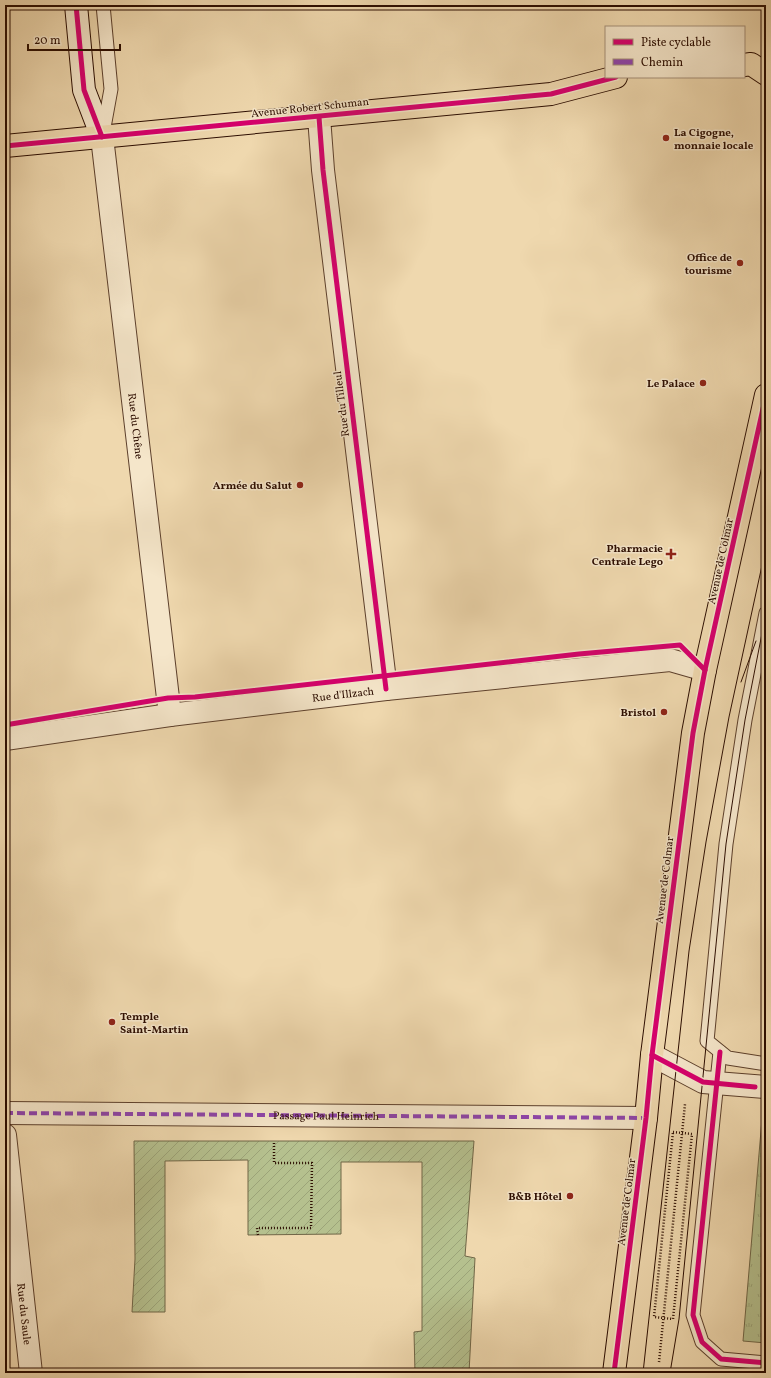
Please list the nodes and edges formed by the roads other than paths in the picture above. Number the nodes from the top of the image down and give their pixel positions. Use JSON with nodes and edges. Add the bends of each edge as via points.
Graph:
{"nodes":[{"id":1,"x":76,"y":5,"type":"edge"},
{"id":2,"x":103,"y":5,"type":"edge"},
{"id":3,"x":612,"y":78,"type":"edge"},
{"id":4,"x":319,"y":117,"type":"junction"},
{"id":5,"x":102,"y":137,"type":"junction"},
{"id":6,"x":5,"y":146,"type":"edge"},
{"id":7,"x":766,"y":396,"type":"edge"},
{"id":8,"x":766,"y":613,"type":"edge"},
{"id":9,"x":705,"y":670,"type":"junction"},
{"id":10,"x":386,"y":689,"type":"junction"},
{"id":11,"x":170,"y":715,"type":"junction"},
{"id":12,"x":5,"y":739,"type":"edge"},
{"id":13,"x":720,"y":1052,"type":"junction"},
{"id":14,"x":652,"y":1056,"type":"junction"},
{"id":15,"x":766,"y":1064,"type":"edge"},
{"id":16,"x":718,"y":1083,"type":"junction"},
{"id":17,"x":766,"y":1087,"type":"edge"},
{"id":18,"x":5,"y":1113,"type":"edge"},
{"id":19,"x":646,"y":1118,"type":"junction"},
{"id":20,"x":5,"y":1135,"type":"edge"},
{"id":21,"x":766,"y":1363,"type":"edge"},
{"id":22,"x":31,"y":1373,"type":"edge"},
{"id":23,"x":614,"y":1373,"type":"edge"}],
"edges":[{"from":1,"to":5,"type":"street","name":"Rue du Chêne","via":[[84,90]]},
{"from":2,"to":5,"type":"lane","via":[[111,90]]},
{"from":3,"to":4,"type":"main road","name":"Avenue Robert Schuman","via":[[551,94]]},
{"from":4,"to":5,"type":"main road","name":"Avenue Robert Schuman"},
{"from":4,"to":10,"type":"street","name":"Rue du Tilleul","via":[[324,178]]},
{"from":5,"to":6,"type":"main road","name":"Avenue Robert Schuman"},
{"from":5,"to":11,"type":"street","name":"Rue du Chêne"},
{"from":7,"to":9,"type":"main road","name":"Avenue de Colmar"},
{"from":8,"to":13,"type":"lane","via":[[744,720],[726,844],[708,1041]]},
{"from":9,"to":10,"type":"street","name":"Rue d'Illzach","via":[[670,660]]},
{"from":9,"to":14,"type":"main road","name":"Avenue de Colmar","via":[[693,733]]},
{"from":10,"to":11,"type":"street","name":"Rue d'Illzach"},
{"from":11,"to":12,"type":"street","name":"Rue d'Illzach"},
{"from":13,"to":15,"type":"lane","via":[[728,1058]]},
{"from":13,"to":16,"type":"lane"},
{"from":14,"to":16,"type":"street","via":[[703,1082]]},
{"from":14,"to":19,"type":"main road","name":"Avenue de Colmar"},
{"from":16,"to":17,"type":"street"},
{"from":16,"to":21,"type":"lane","via":[[694,1315],[702,1342],[721,1359]]},
{"from":18,"to":19,"type":"street","name":"Passage Paul Heinrich"},
{"from":19,"to":23,"type":"main road","name":"Avenue de Colmar"},
{"from":20,"to":22,"type":"street","name":"Rue du Saule"}]}
